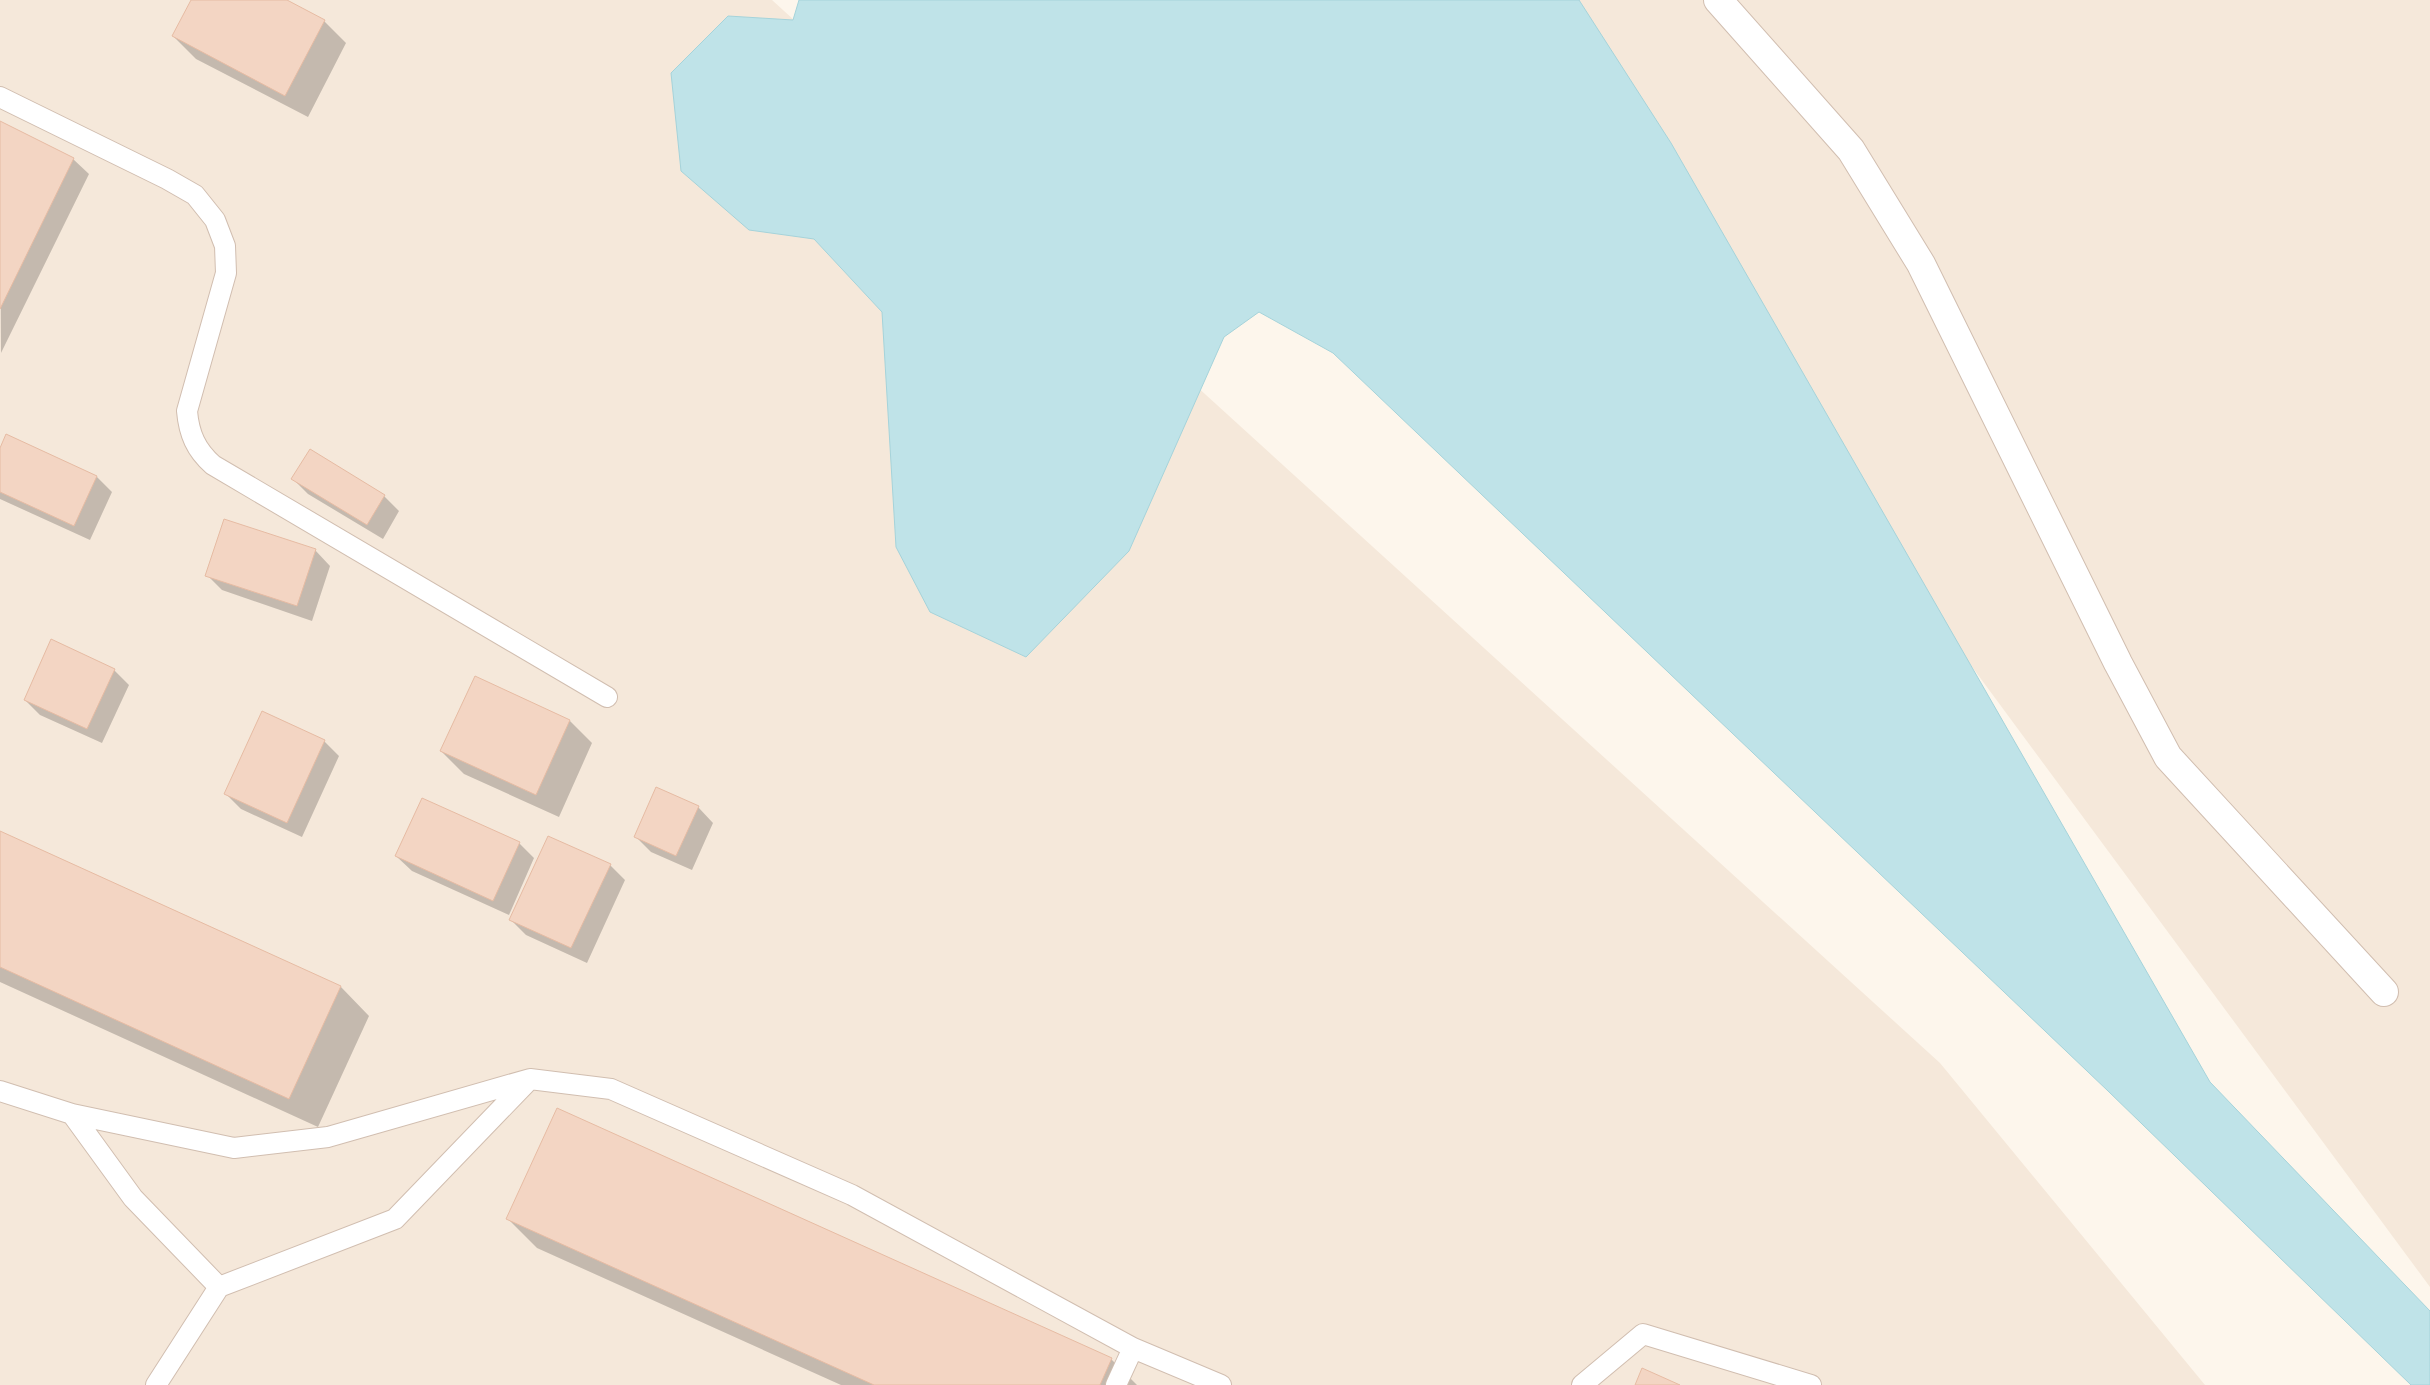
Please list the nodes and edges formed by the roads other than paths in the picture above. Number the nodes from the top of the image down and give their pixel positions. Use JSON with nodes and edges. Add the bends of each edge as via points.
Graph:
{"nodes":[{"id":1,"x":1718,"y":0,"type":"edge"},
{"id":2,"x":0,"y":97,"type":"edge"},
{"id":3,"x":607,"y":697,"type":"dead end"},
{"id":4,"x":2384,"y":992,"type":"dead end"},
{"id":5,"x":530,"y":1079,"type":"junction"},
{"id":6,"x":0,"y":1091,"type":"edge"},
{"id":7,"x":72,"y":1114,"type":"junction"},
{"id":8,"x":219,"y":1286,"type":"junction"},
{"id":9,"x":1132,"y":1348,"type":"junction"},
{"id":10,"x":156,"y":1385,"type":"edge"},
{"id":11,"x":1116,"y":1385,"type":"edge"},
{"id":12,"x":1221,"y":1385,"type":"edge"},
{"id":13,"x":1582,"y":1385,"type":"edge"},
{"id":14,"x":1811,"y":1385,"type":"edge"}],
"edges":[{"from":1,"to":4,"type":"street","via":[[1851,150],[1921,264],[2118,663],[2168,757]]},
{"from":2,"to":3,"type":"lane","via":[[166,179],[195,196],[215,220],[225,246],[226,273],[187,411],[188,427],[202,455],[213,465]]},
{"from":5,"to":7,"type":"lane","via":[[328,1137],[234,1148]]},
{"from":5,"to":8,"type":"lane","via":[[395,1219]]},
{"from":5,"to":9,"type":"lane","via":[[611,1089],[852,1195]]},
{"from":6,"to":7,"type":"lane"},
{"from":7,"to":8,"type":"lane","via":[[133,1198]]},
{"from":8,"to":10,"type":"lane"},
{"from":9,"to":11,"type":"lane"},
{"from":9,"to":12,"type":"lane"},
{"from":13,"to":14,"type":"lane","via":[[1643,1334]]}]}
